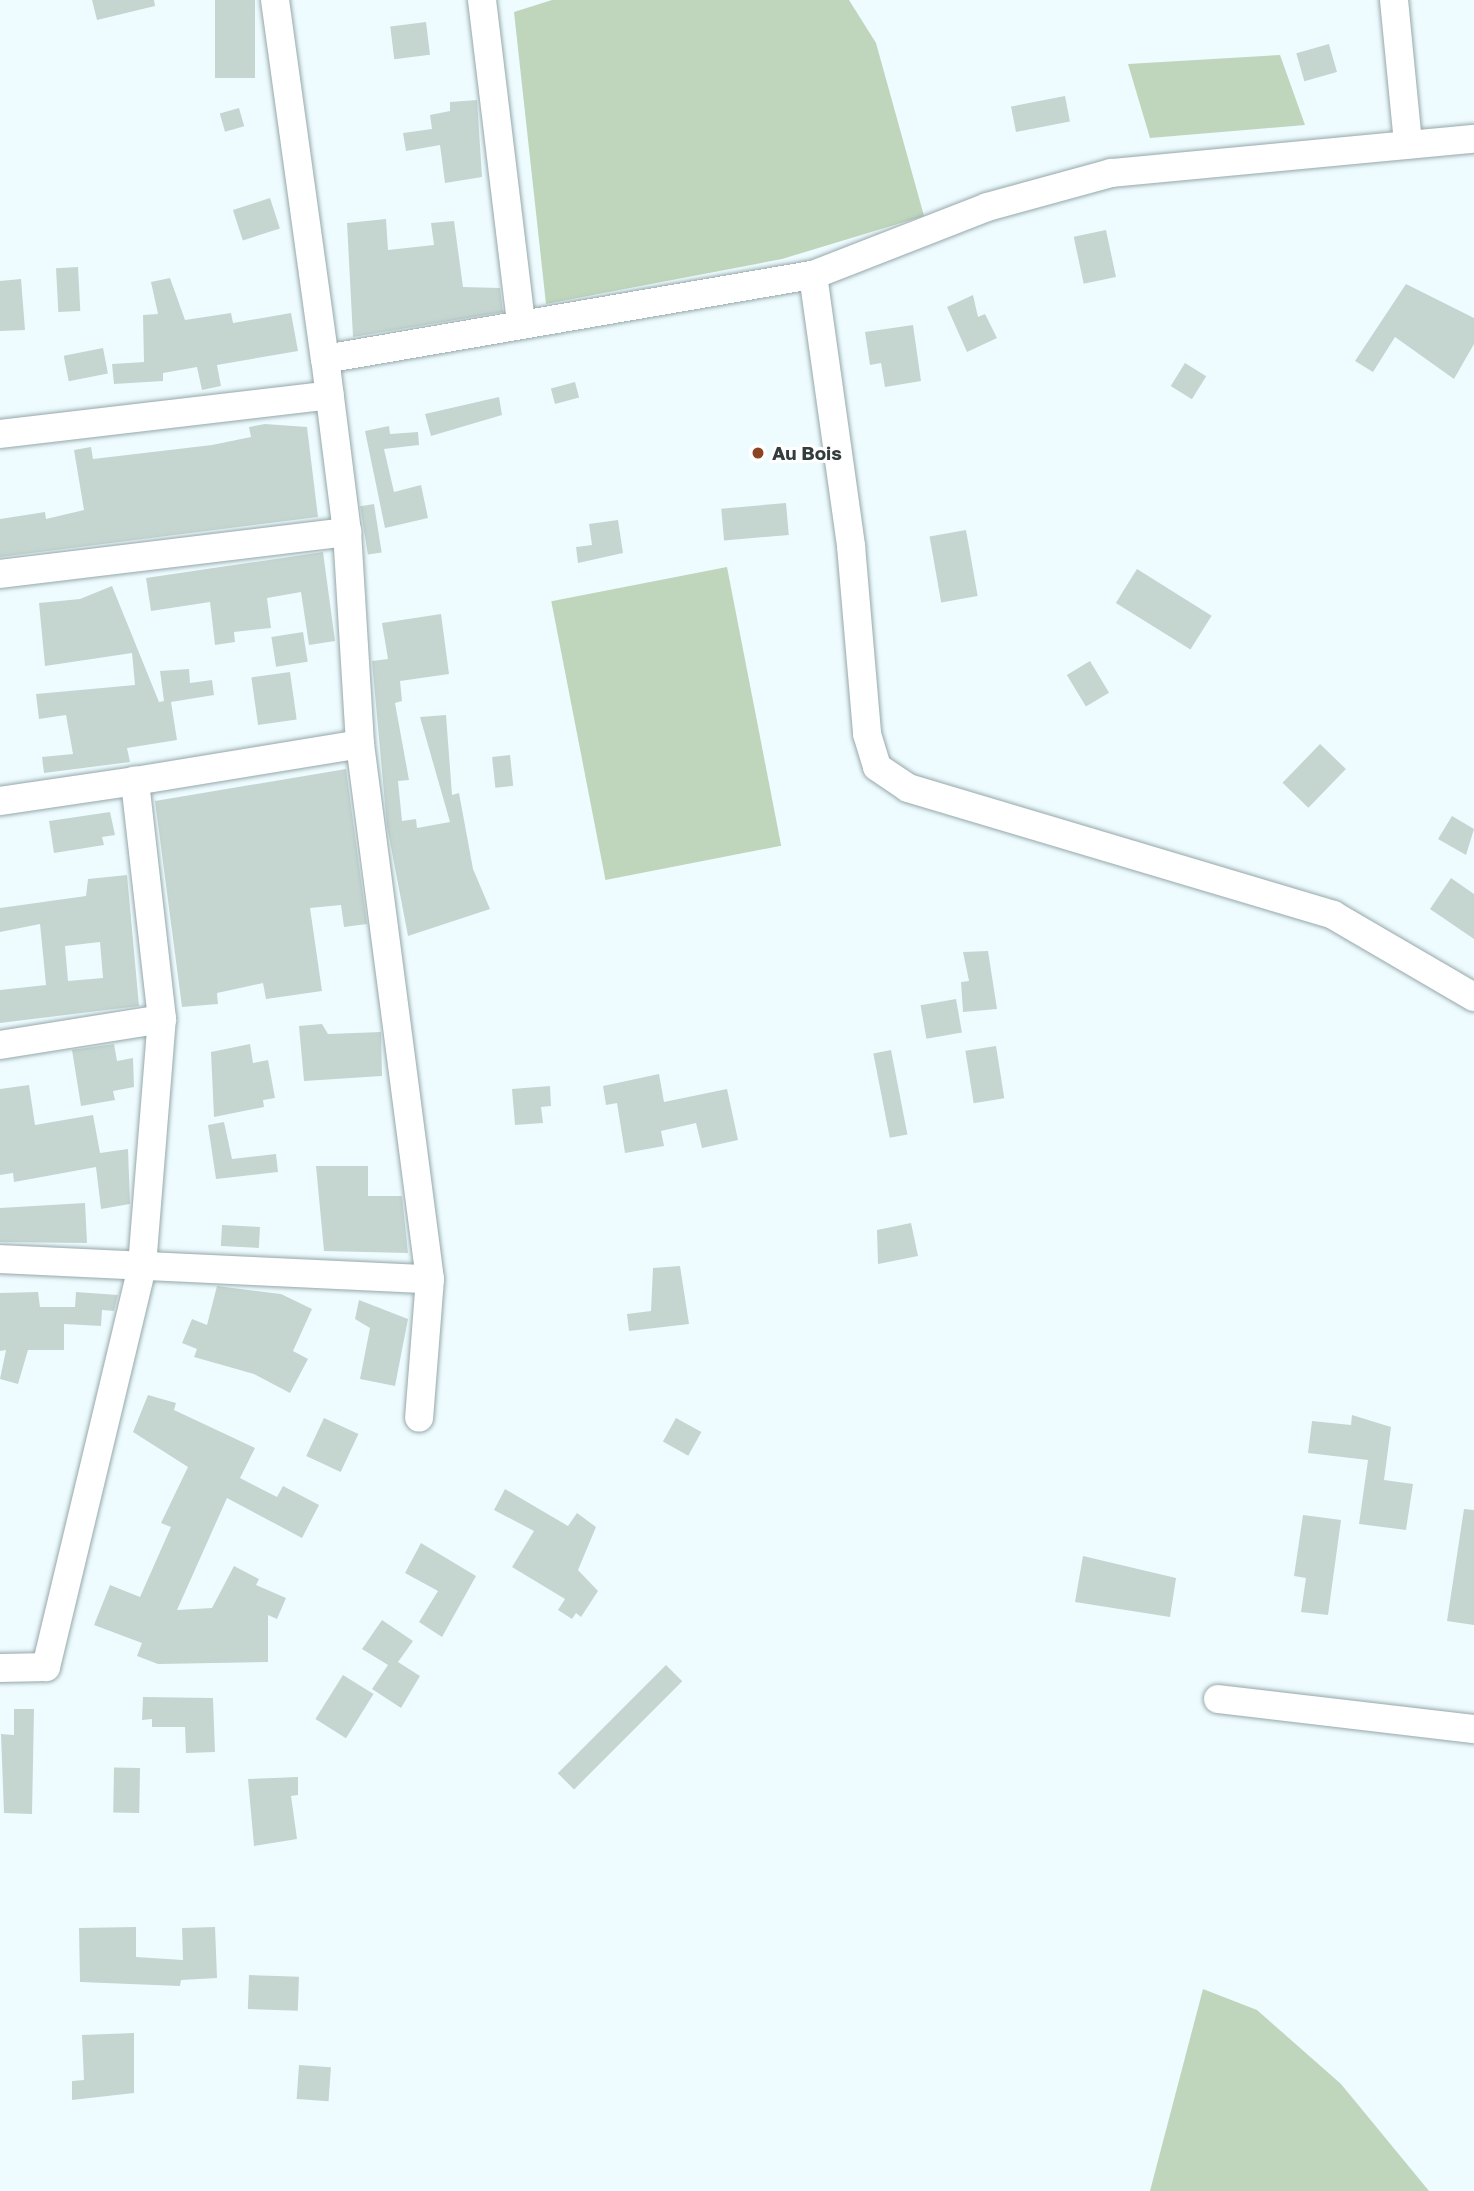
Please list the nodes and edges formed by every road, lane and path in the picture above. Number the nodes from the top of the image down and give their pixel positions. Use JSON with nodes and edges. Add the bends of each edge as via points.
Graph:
{"nodes":[{"id":1,"x":275,"y":0,"type":"edge"},
{"id":2,"x":482,"y":0,"type":"edge"},
{"id":3,"x":1394,"y":0,"type":"edge"},
{"id":4,"x":1474,"y":139,"type":"edge"},
{"id":5,"x":1408,"y":144,"type":"junction"},
{"id":6,"x":813,"y":275,"type":"junction"},
{"id":7,"x":521,"y":324,"type":"junction"},
{"id":8,"x":325,"y":359,"type":"junction"},
{"id":9,"x":330,"y":395,"type":"junction"},
{"id":10,"x":0,"y":434,"type":"edge"},
{"id":11,"x":347,"y":532,"type":"junction"},
{"id":12,"x":0,"y":574,"type":"edge"},
{"id":13,"x":360,"y":744,"type":"junction"},
{"id":14,"x":135,"y":781,"type":"junction"},
{"id":15,"x":0,"y":801,"type":"edge"},
{"id":16,"x":1474,"y":996,"type":"edge"},
{"id":17,"x":162,"y":1019,"type":"junction"},
{"id":18,"x":0,"y":1045,"type":"edge"},
{"id":19,"x":0,"y":1259,"type":"edge"},
{"id":20,"x":142,"y":1266,"type":"junction"},
{"id":21,"x":430,"y":1279,"type":"junction"},
{"id":22,"x":419,"y":1418,"type":"dead end"},
{"id":23,"x":0,"y":1668,"type":"edge"},
{"id":24,"x":1218,"y":1699,"type":"dead end"},
{"id":25,"x":1474,"y":1729,"type":"edge"}],
"edges":[{"from":1,"to":8,"type":"street"},
{"from":2,"to":7,"type":"street"},
{"from":3,"to":5,"type":"street"},
{"from":4,"to":5,"type":"street"},
{"from":5,"to":6,"type":"street","via":[[1111,173],[987,208]]},
{"from":6,"to":7,"type":"street"},
{"from":6,"to":16,"type":"street","via":[[851,545],[867,734],[877,767],[908,788],[1333,915]]},
{"from":7,"to":8,"type":"street"},
{"from":8,"to":9,"type":"street"},
{"from":9,"to":10,"type":"street"},
{"from":9,"to":11,"type":"street"},
{"from":11,"to":12,"type":"street"},
{"from":11,"to":13,"type":"street"},
{"from":13,"to":14,"type":"street"},
{"from":13,"to":21,"type":"street"},
{"from":14,"to":15,"type":"street"},
{"from":14,"to":17,"type":"street"},
{"from":17,"to":18,"type":"street"},
{"from":17,"to":20,"type":"street"},
{"from":19,"to":20,"type":"street"},
{"from":20,"to":21,"type":"street"},
{"from":20,"to":23,"type":"street","via":[[46,1667]]},
{"from":21,"to":22,"type":"street"},
{"from":24,"to":25,"type":"street"}]}
